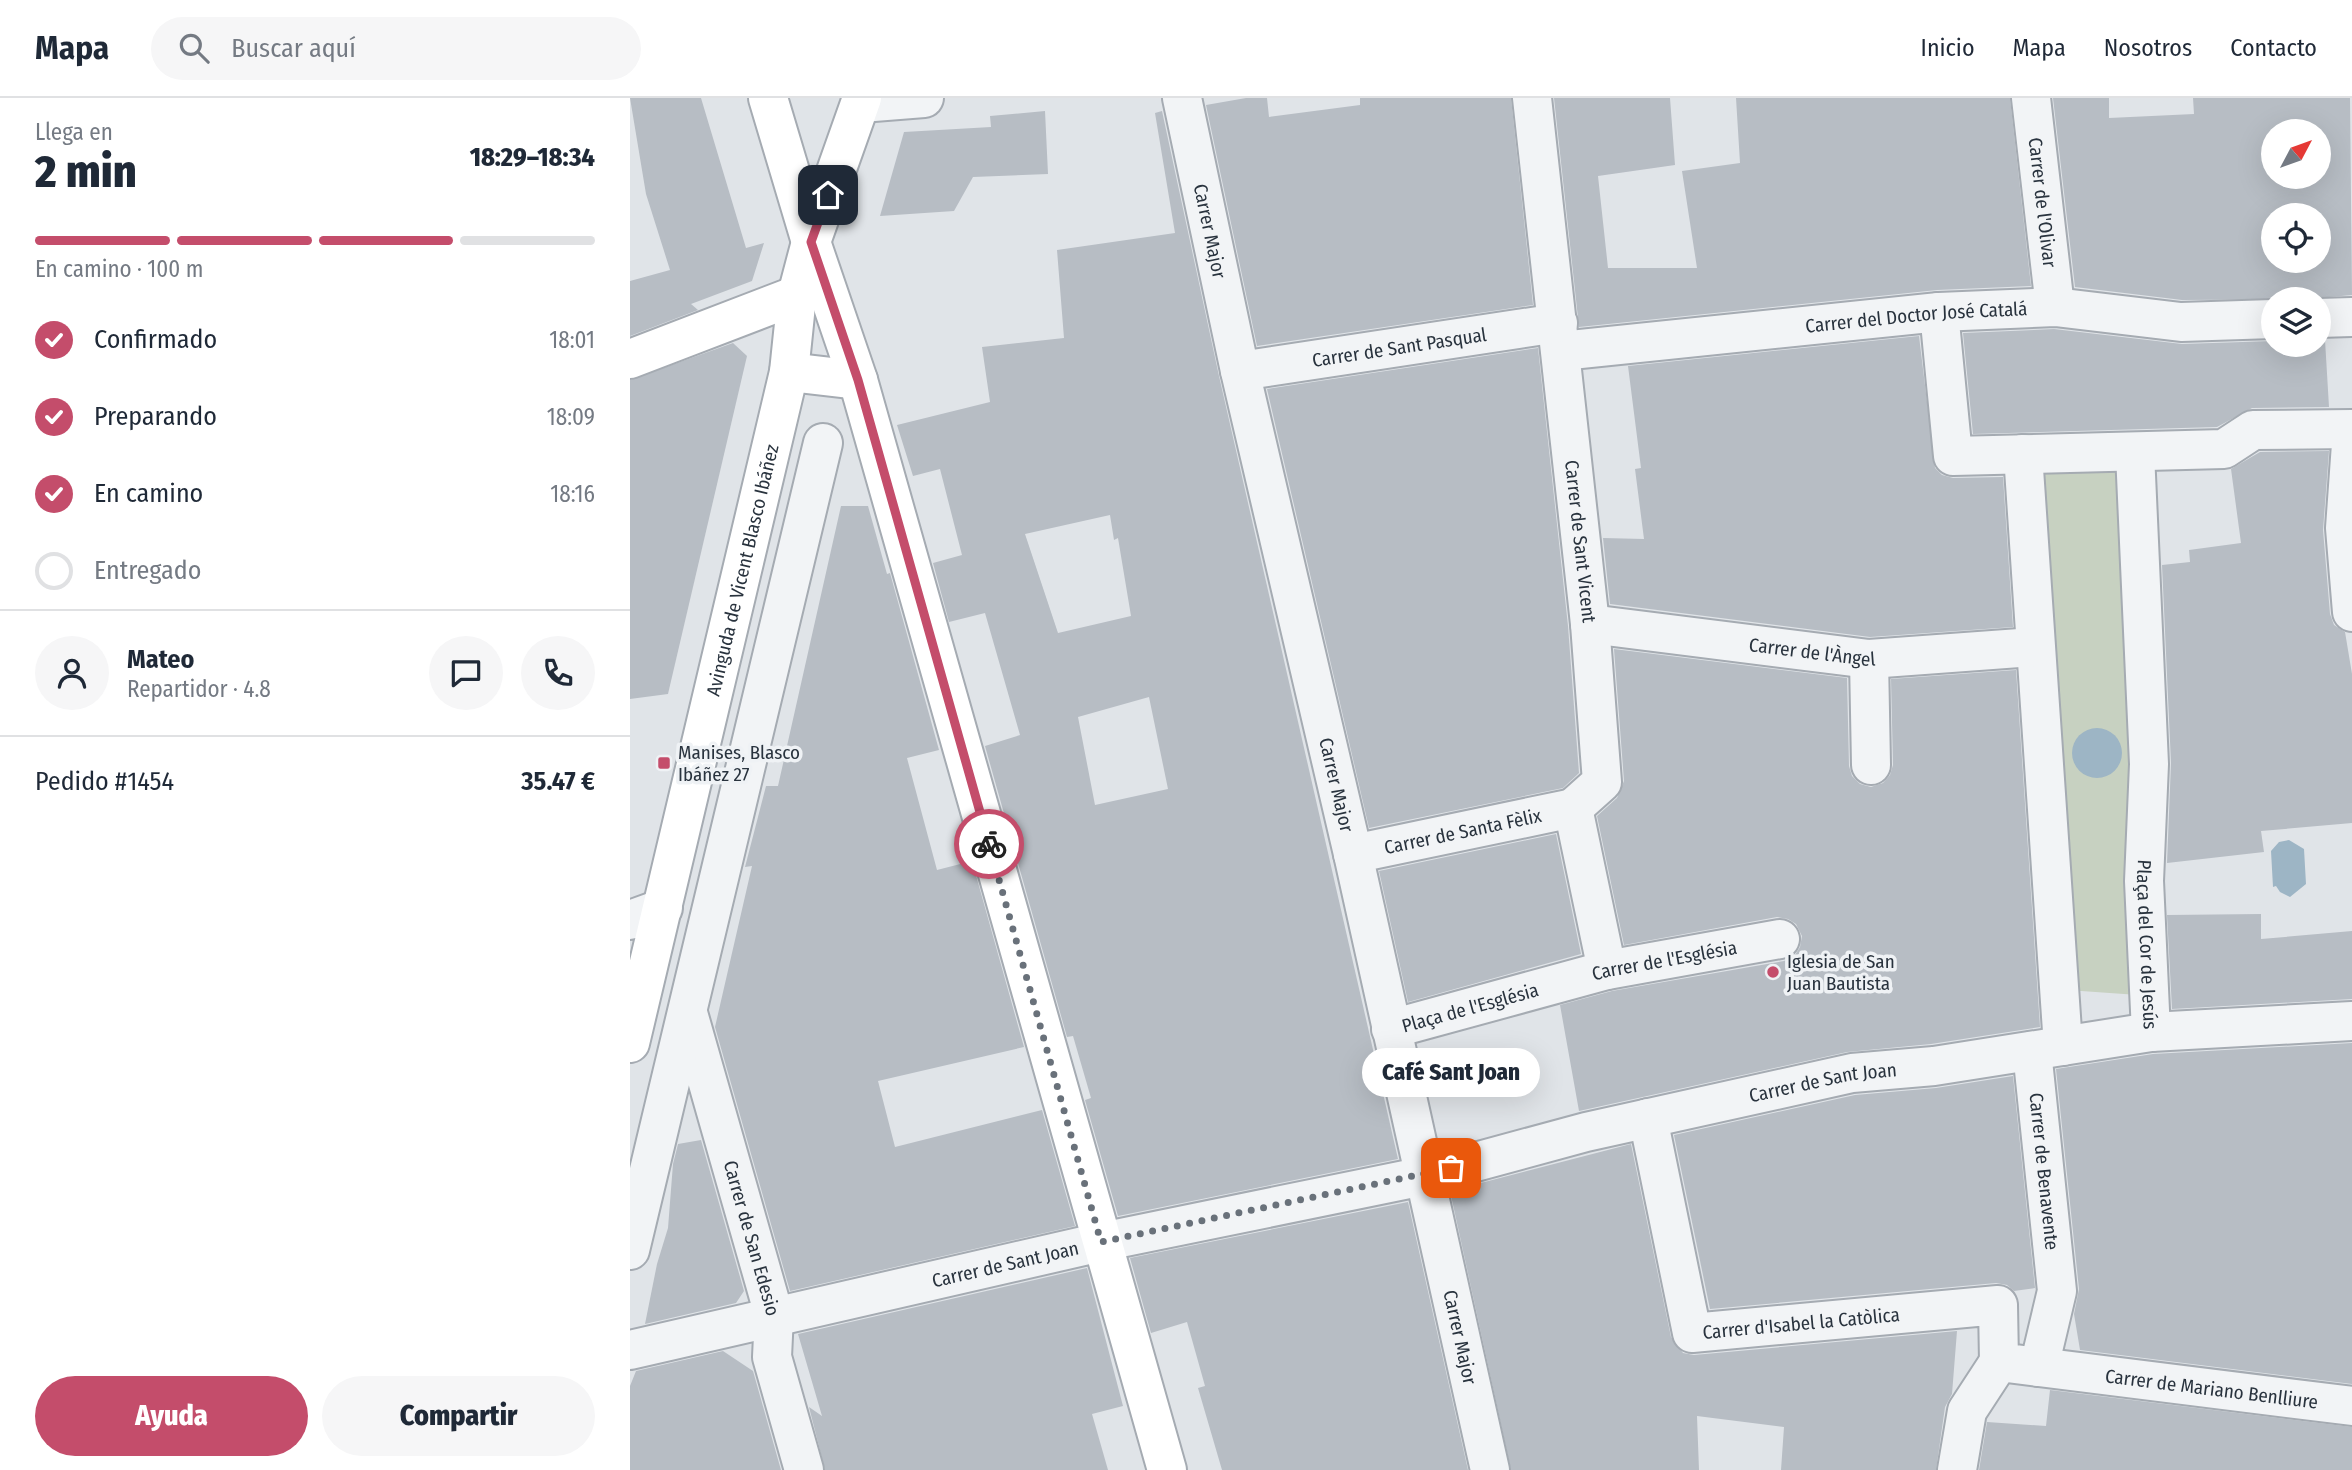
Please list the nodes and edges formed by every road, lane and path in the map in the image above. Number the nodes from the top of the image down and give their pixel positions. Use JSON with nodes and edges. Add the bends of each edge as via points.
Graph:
{"nodes":[{"id":1,"x":768,"y":98,"type":"edge"},
{"id":2,"x":924,"y":98,"type":"edge"},
{"id":3,"x":1182,"y":98,"type":"edge"},
{"id":4,"x":1532,"y":98,"type":"edge"},
{"id":5,"x":2031,"y":98,"type":"edge"},
{"id":6,"x":861,"y":101,"type":"edge"},
{"id":7,"x":811,"y":242,"type":"junction"},
{"id":8,"x":797,"y":295,"type":"junction"},
{"id":9,"x":2055,"y":307,"type":"junction"},
{"id":10,"x":1939,"y":312,"type":"junction"},
{"id":11,"x":2352,"y":317,"type":"edge"},
{"id":12,"x":2331,"y":318,"type":"edge"},
{"id":13,"x":2261,"y":319,"type":"edge"},
{"id":14,"x":1559,"y":337,"type":"junction"},
{"id":15,"x":630,"y":359,"type":"edge"},
{"id":16,"x":1240,"y":371,"type":"junction"},
{"id":17,"x":789,"y":372,"type":"junction"},
{"id":18,"x":858,"y":380,"type":"junction"},
{"id":19,"x":2352,"y":430,"type":"edge"},
{"id":20,"x":823,"y":443,"type":"dead end"},
{"id":21,"x":2134,"y":453,"type":"junction"},
{"id":22,"x":2022,"y":454,"type":"junction"},
{"id":23,"x":2352,"y":612,"type":"edge"},
{"id":24,"x":1590,"y":624,"type":"junction"},
{"id":25,"x":2034,"y":648,"type":"junction"},
{"id":26,"x":1869,"y":659,"type":"junction"},
{"id":27,"x":1871,"y":765,"type":"dead end"},
{"id":28,"x":1573,"y":808,"type":"junction"},
{"id":29,"x":1353,"y":854,"type":"junction"},
{"id":30,"x":646,"y":914,"type":"edge"},
{"id":31,"x":1780,"y":939,"type":"dead end"},
{"id":32,"x":1607,"y":970,"type":"junction"},
{"id":33,"x":1549,"y":986,"type":"joint"},
{"id":34,"x":687,"y":1010,"type":"junction"},
{"id":35,"x":2352,"y":1021,"type":"edge"},
{"id":36,"x":1391,"y":1029,"type":"junction"},
{"id":37,"x":2151,"y":1032,"type":"junction"},
{"id":38,"x":630,"y":1043,"type":"edge"},
{"id":39,"x":2047,"y":1048,"type":"junction"},
{"id":40,"x":1648,"y":1118,"type":"junction"},
{"id":41,"x":1424,"y":1176,"type":"junction"},
{"id":42,"x":1101,"y":1242,"type":"junction"},
{"id":43,"x":630,"y":1250,"type":"edge"},
{"id":44,"x":774,"y":1315,"type":"junction"},
{"id":45,"x":630,"y":1350,"type":"edge"},
{"id":46,"x":1999,"y":1362,"type":"junction"},
{"id":47,"x":2055,"y":1369,"type":"junction"},
{"id":48,"x":2352,"y":1406,"type":"edge"},
{"id":49,"x":804,"y":1470,"type":"edge"},
{"id":50,"x":1167,"y":1470,"type":"edge"},
{"id":51,"x":1490,"y":1470,"type":"edge"},
{"id":52,"x":1957,"y":1470,"type":"edge"}],
"edges":[{"from":1,"to":7,"type":"main road"},
{"from":2,"to":6,"type":"street"},
{"from":3,"to":16,"type":"street","name":"Carrer Major"},
{"from":4,"to":14,"type":"street","name":"Carrer de Sant Vicent"},
{"from":5,"to":9,"type":"street","name":"Carrer de l'Olivar"},
{"from":6,"to":7,"type":"main road","name":"Avinguda de Vicent Blasco Ibáñez"},
{"from":7,"to":8,"type":"main road","name":"Avinguda de Vicent Blasco Ibáñez"},
{"from":7,"to":18,"type":"main road"},
{"from":8,"to":15,"type":"main road"},
{"from":8,"to":17,"type":"main road","name":"Avinguda de Vicent Blasco Ibáñez"},
{"from":9,"to":10,"type":"street","name":"Carrer del Doctor José Catalá"},
{"from":9,"to":13,"type":"street","name":"Carrer del Doctor José Catalá","via":[[2181,322]]},
{"from":10,"to":14,"type":"street","name":"Carrer del Doctor José Catalá"},
{"from":10,"to":22,"type":"street","via":[[1953,456]]},
{"from":11,"to":12,"type":"street"},
{"from":14,"to":16,"type":"street","name":"Carrer de Sant Pasqual"},
{"from":14,"to":24,"type":"street","name":"Carrer de Sant Vicent"},
{"from":16,"to":29,"type":"street","name":"Carrer Major"},
{"from":17,"to":18,"type":"main road"},
{"from":17,"to":30,"type":"main road","name":"Avinguda de Vicent Blasco Ibáñez"},
{"from":18,"to":42,"type":"main road"},
{"from":19,"to":21,"type":"street","via":[[2253,430],[2224,449]]},
{"from":19,"to":23,"type":"street","via":[[2345,528]]},
{"from":20,"to":34,"type":"street"},
{"from":21,"to":22,"type":"street"},
{"from":21,"to":37,"type":"street","name":"Plaça del Cor de Jesús","via":[[2149,764],[2144,881]]},
{"from":22,"to":25,"type":"street"},
{"from":24,"to":26,"type":"street","name":"Carrer de l'Àngel"},
{"from":24,"to":28,"type":"street","name":"Carrer de Sant Vicent","via":[[1602,782]]},
{"from":25,"to":26,"type":"street","name":"Carrer de l'Àngel"},
{"from":25,"to":39,"type":"street"},
{"from":26,"to":27,"type":"street"},
{"from":28,"to":29,"type":"street","name":"Carrer de Santa Fèlix"},
{"from":28,"to":32,"type":"street"},
{"from":29,"to":36,"type":"street","name":"Carrer Major"},
{"from":30,"to":38,"type":"main road","name":"Avinguda de Vicent Blasco Ibáñez"},
{"from":31,"to":32,"type":"street","name":"Carrer de l'Església"},
{"from":32,"to":33,"type":"street","name":"Carrer de l'Església"},
{"from":33,"to":36,"type":"street","name":"Plaça de l'Església"},
{"from":34,"to":43,"type":"street"},
{"from":34,"to":44,"type":"street","name":"Carrer de San Edesio"},
{"from":35,"to":37,"type":"street"},
{"from":36,"to":41,"type":"street","name":"Carrer Major"},
{"from":37,"to":39,"type":"street","name":"Plaça del Cor de Jesús"},
{"from":39,"to":40,"type":"street","name":"Carrer de Sant Joan","via":[[1852,1073]]},
{"from":39,"to":47,"type":"street","name":"Carrer de Benavente","via":[[2057,1291]]},
{"from":40,"to":41,"type":"street","name":"Carrer de Sant Joan"},
{"from":40,"to":46,"type":"street","name":"Carrer d'Isabel la Catòlica","via":[[1692,1333],[1998,1305]]},
{"from":41,"to":42,"type":"street","name":"Carrer de Sant Joan"},
{"from":41,"to":51,"type":"street","name":"Carrer Major"},
{"from":42,"to":44,"type":"street","name":"Carrer de Sant Joan"},
{"from":42,"to":50,"type":"main road"},
{"from":44,"to":45,"type":"street","name":"Carrer de Sant Joan"},
{"from":44,"to":49,"type":"street","name":"Carrer de San Edesio","via":[[772,1357]]},
{"from":46,"to":47,"type":"street","name":"Carrer de Mariano Benlliure"},
{"from":46,"to":52,"type":"street","via":[[1967,1411]]},
{"from":47,"to":48,"type":"street","name":"Carrer de Mariano Benlliure"}]}
